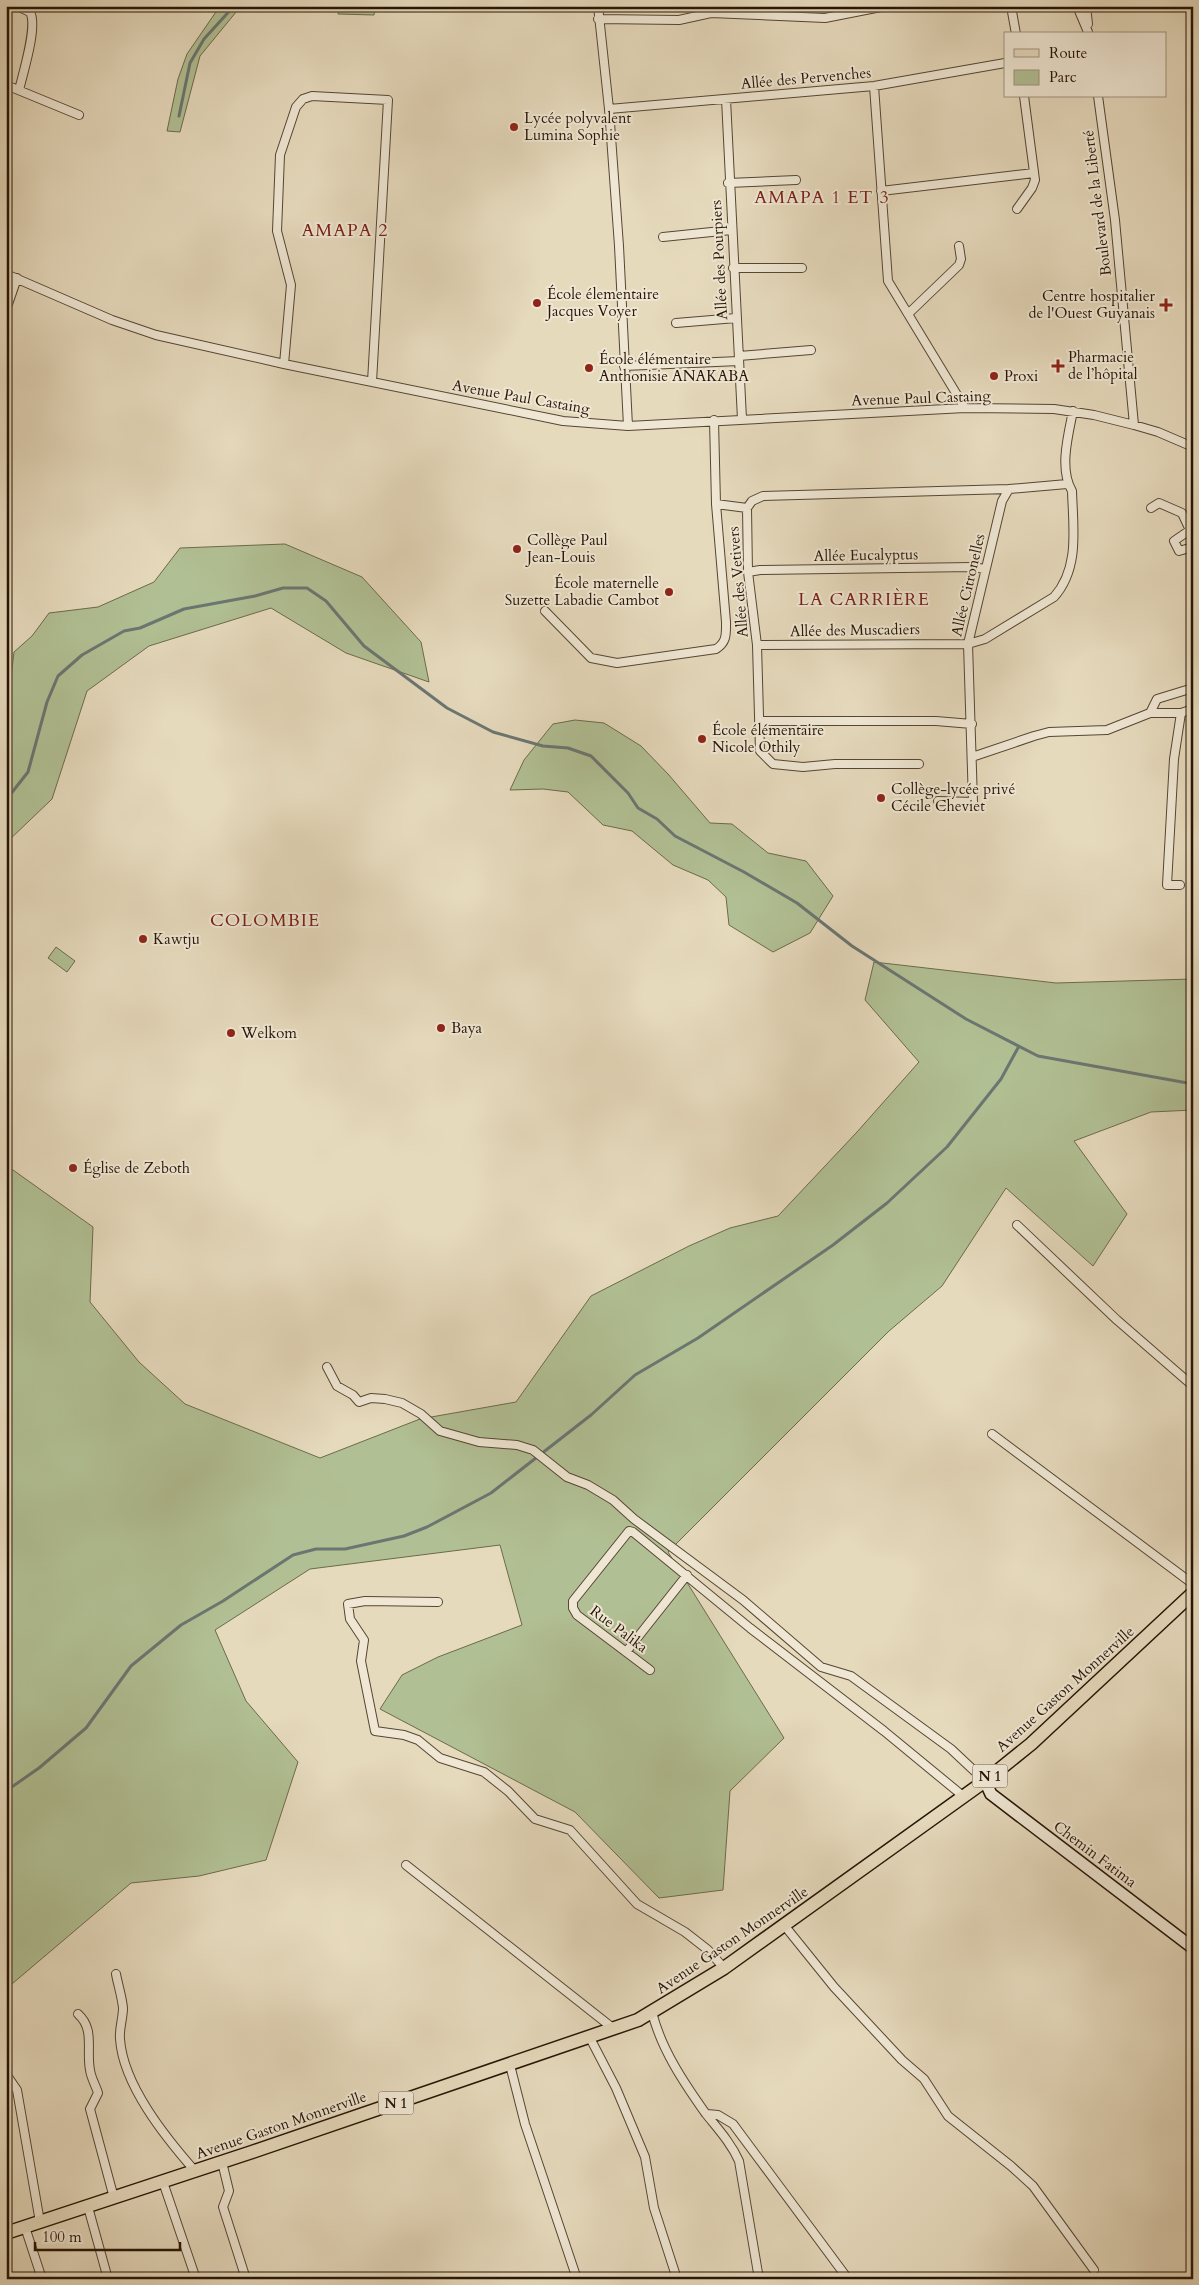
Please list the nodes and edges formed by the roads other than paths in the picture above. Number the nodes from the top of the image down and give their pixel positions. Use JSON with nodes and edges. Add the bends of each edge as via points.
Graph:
{"nodes":[{"id":1,"x":17,"y":6,"type":"edge"},
{"id":2,"x":598,"y":6,"type":"edge"},
{"id":3,"x":886,"y":6,"type":"edge"},
{"id":4,"x":1010,"y":6,"type":"edge"},
{"id":5,"x":1077,"y":6,"type":"edge"},
{"id":6,"x":1086,"y":6,"type":"edge"},
{"id":7,"x":598,"y":19,"type":"junction"},
{"id":8,"x":1016,"y":32,"type":"edge"},
{"id":9,"x":1088,"y":32,"type":"edge"},
{"id":10,"x":1088,"y":32,"type":"edge"},
{"id":11,"x":1004,"y":63,"type":"edge"},
{"id":12,"x":6,"y":86,"type":"edge"},
{"id":13,"x":874,"y":86,"type":"junction"},
{"id":14,"x":19,"y":90,"type":"junction"},
{"id":15,"x":1024,"y":98,"type":"edge"},
{"id":16,"x":1098,"y":98,"type":"edge"},
{"id":17,"x":726,"y":99,"type":"junction"},
{"id":18,"x":608,"y":109,"type":"junction"},
{"id":19,"x":79,"y":115,"type":"dead end"},
{"id":20,"x":1034,"y":173,"type":"junction"},
{"id":21,"x":796,"y":180,"type":"dead end"},
{"id":22,"x":728,"y":183,"type":"junction"},
{"id":23,"x":881,"y":191,"type":"junction"},
{"id":24,"x":1017,"y":209,"type":"dead end"},
{"id":25,"x":731,"y":230,"type":"junction"},
{"id":26,"x":663,"y":237,"type":"dead end"},
{"id":27,"x":960,"y":246,"type":"dead end"},
{"id":28,"x":733,"y":268,"type":"junction"},
{"id":29,"x":802,"y":268,"type":"dead end"},
{"id":30,"x":6,"y":274,"type":"edge"},
{"id":31,"x":17,"y":278,"type":"junction"},
{"id":32,"x":6,"y":310,"type":"edge"},
{"id":33,"x":908,"y":314,"type":"junction"},
{"id":34,"x":736,"y":318,"type":"junction"},
{"id":35,"x":676,"y":323,"type":"dead end"},
{"id":36,"x":811,"y":350,"type":"dead end"},
{"id":37,"x":739,"y":359,"type":"junction"},
{"id":38,"x":284,"y":364,"type":"junction"},
{"id":39,"x":624,"y":366,"type":"junction"},
{"id":40,"x":372,"y":382,"type":"junction"},
{"id":41,"x":966,"y":408,"type":"junction"},
{"id":42,"x":1073,"y":411,"type":"junction"},
{"id":43,"x":742,"y":419,"type":"junction"},
{"id":44,"x":714,"y":420,"type":"junction"},
{"id":45,"x":1134,"y":425,"type":"junction"},
{"id":46,"x":628,"y":426,"type":"junction"},
{"id":47,"x":1193,"y":447,"type":"edge"},
{"id":48,"x":1067,"y":484,"type":"junction"},
{"id":49,"x":1009,"y":489,"type":"junction"},
{"id":50,"x":716,"y":504,"type":"junction"},
{"id":51,"x":747,"y":508,"type":"junction"},
{"id":52,"x":1151,"y":508,"type":"dead end"},
{"id":53,"x":1191,"y":530,"type":"edge"},
{"id":54,"x":1193,"y":547,"type":"edge"},
{"id":55,"x":985,"y":569,"type":"junction"},
{"id":56,"x":748,"y":572,"type":"junction"},
{"id":57,"x":545,"y":611,"type":"dead end"},
{"id":58,"x":968,"y":644,"type":"junction"},
{"id":59,"x":757,"y":645,"type":"junction"},
{"id":60,"x":1193,"y":688,"type":"edge"},
{"id":61,"x":1193,"y":709,"type":"edge"},
{"id":62,"x":1181,"y":713,"type":"junction"},
{"id":63,"x":1150,"y":714,"type":"junction"},
{"id":64,"x":759,"y":721,"type":"junction"},
{"id":65,"x":972,"y":724,"type":"junction"},
{"id":66,"x":972,"y":757,"type":"junction"},
{"id":67,"x":919,"y":764,"type":"dead end"},
{"id":68,"x":938,"y":801,"type":"dead end"},
{"id":69,"x":1180,"y":885,"type":"dead end"},
{"id":70,"x":1017,"y":1225,"type":"dead end"},
{"id":71,"x":327,"y":1367,"type":"dead end"},
{"id":72,"x":1193,"y":1386,"type":"edge"},
{"id":73,"x":992,"y":1434,"type":"dead end"},
{"id":74,"x":687,"y":1575,"type":"junction"},
{"id":75,"x":1193,"y":1584,"type":"edge"},
{"id":76,"x":1193,"y":1592,"type":"edge"},
{"id":77,"x":438,"y":1602,"type":"dead end"},
{"id":78,"x":626,"y":1652,"type":"junction"},
{"id":79,"x":650,"y":1670,"type":"dead end"},
{"id":80,"x":985,"y":1781,"type":"junction"},
{"id":81,"x":963,"y":1796,"type":"junction"},
{"id":82,"x":406,"y":1864,"type":"dead end"},
{"id":83,"x":784,"y":1925,"type":"junction"},
{"id":84,"x":1193,"y":1948,"type":"edge"},
{"id":85,"x":724,"y":1968,"type":"junction"},
{"id":86,"x":116,"y":1974,"type":"dead end"},
{"id":87,"x":652,"y":2012,"type":"junction"},
{"id":88,"x":78,"y":2014,"type":"dead end"},
{"id":89,"x":614,"y":2029,"type":"junction"},
{"id":90,"x":590,"y":2038,"type":"junction"},
{"id":91,"x":510,"y":2065,"type":"junction"},
{"id":92,"x":6,"y":2074,"type":"edge"},
{"id":93,"x":707,"y":2114,"type":"junction"},
{"id":94,"x":222,"y":2162,"type":"junction"},
{"id":95,"x":195,"y":2171,"type":"junction"},
{"id":96,"x":163,"y":2182,"type":"junction"},
{"id":97,"x":114,"y":2198,"type":"junction"},
{"id":98,"x":88,"y":2207,"type":"junction"},
{"id":99,"x":40,"y":2222,"type":"junction"},
{"id":100,"x":24,"y":2227,"type":"junction"},
{"id":101,"x":6,"y":2233,"type":"edge"},
{"id":102,"x":1094,"y":2270,"type":"dead end"},
{"id":103,"x":42,"y":2279,"type":"edge"},
{"id":104,"x":108,"y":2279,"type":"edge"},
{"id":105,"x":196,"y":2279,"type":"edge"},
{"id":106,"x":246,"y":2279,"type":"edge"},
{"id":107,"x":577,"y":2279,"type":"edge"},
{"id":108,"x":677,"y":2279,"type":"edge"},
{"id":109,"x":759,"y":2279,"type":"edge"},
{"id":110,"x":848,"y":2279,"type":"edge"}],
"edges":[{"from":1,"to":14,"type":"street","via":[[30,12],[33,19]]},
{"from":2,"to":7,"type":"street"},
{"from":3,"to":7,"type":"street","via":[[826,18],[711,13],[679,20]]},
{"from":4,"to":8,"type":"street"},
{"from":5,"to":9,"type":"street"},
{"from":6,"to":10,"type":"street"},
{"from":7,"to":18,"type":"street"},
{"from":11,"to":13,"type":"street","name":"Allée des Pervenches"},
{"from":12,"to":14,"type":"street"},
{"from":13,"to":17,"type":"street","name":"Allée des Pervenches"},
{"from":13,"to":23,"type":"street"},
{"from":14,"to":19,"type":"street"},
{"from":15,"to":20,"type":"street"},
{"from":16,"to":45,"type":"street","name":"Boulevard de la Liberté","via":[[1115,220]]},
{"from":17,"to":18,"type":"street","name":"Allée des Pervenches"},
{"from":17,"to":22,"type":"street","name":"Allée des Pourpiers"},
{"from":18,"to":39,"type":"street"},
{"from":20,"to":23,"type":"street"},
{"from":20,"to":24,"type":"street","via":[[1032,188]]},
{"from":21,"to":22,"type":"street"},
{"from":22,"to":25,"type":"street","name":"Allée des Pourpiers"},
{"from":23,"to":33,"type":"street","via":[[888,281]]},
{"from":25,"to":26,"type":"street"},
{"from":25,"to":28,"type":"street","name":"Allée des Pourpiers"},
{"from":27,"to":33,"type":"street","via":[[961,259],[957,268]]},
{"from":28,"to":29,"type":"street"},
{"from":28,"to":34,"type":"street","name":"Allée des Pourpiers"},
{"from":30,"to":31,"type":"street","name":"Avenue Paul Castaing"},
{"from":31,"to":32,"type":"street"},
{"from":31,"to":38,"type":"street","name":"Avenue Paul Castaing","via":[[138,329]]},
{"from":33,"to":41,"type":"street"},
{"from":34,"to":35,"type":"street"},
{"from":34,"to":37,"type":"street","name":"Allée des Pourpiers"},
{"from":36,"to":37,"type":"street"},
{"from":37,"to":39,"type":"street"},
{"from":37,"to":43,"type":"street","name":"Allée des Pourpiers"},
{"from":38,"to":40,"type":"street","name":"Avenue Paul Castaing"},
{"from":38,"to":40,"type":"street","via":[[291,284],[277,232],[279,165],[281,148],[296,107],[303,99],[312,96],[388,100]]},
{"from":39,"to":46,"type":"street"},
{"from":40,"to":46,"type":"street","name":"Avenue Paul Castaing","via":[[536,416]]},
{"from":41,"to":42,"type":"street","name":"Avenue Paul Castaing"},
{"from":41,"to":43,"type":"street","name":"Avenue Paul Castaing"},
{"from":42,"to":45,"type":"street","name":"Avenue Paul Castaing"},
{"from":42,"to":48,"type":"street","via":[[1065,470]]},
{"from":43,"to":44,"type":"street","name":"Avenue Paul Castaing"},
{"from":44,"to":46,"type":"street","name":"Avenue Paul Castaing"},
{"from":44,"to":50,"type":"street"},
{"from":45,"to":47,"type":"street","name":"Avenue Paul Castaing"},
{"from":48,"to":49,"type":"street"},
{"from":48,"to":58,"type":"street","via":[[1072,491],[1073,550],[1060,590],[1031,613],[985,640]]},
{"from":49,"to":51,"type":"street","name":"Allée des Vetivers","via":[[763,496],[756,498]]},
{"from":49,"to":55,"type":"street","name":"Allée Citronelles","via":[[1000,507]]},
{"from":50,"to":51,"type":"street"},
{"from":50,"to":57,"type":"street","via":[[726,629],[724,642],[716,649],[616,663],[591,658]]},
{"from":51,"to":56,"type":"street","name":"Allée des Vetivers"},
{"from":52,"to":53,"type":"street","via":[[1159,503],[1182,513]]},
{"from":53,"to":54,"type":"street","via":[[1174,541],[1179,551]]},
{"from":55,"to":56,"type":"street","name":"Allée Eucalyptus"},
{"from":55,"to":58,"type":"street","name":"Allée Citronelles"},
{"from":56,"to":59,"type":"street","name":"Allée des Vetivers"},
{"from":58,"to":59,"type":"street","name":"Allée des Muscadiers"},
{"from":58,"to":65,"type":"street","name":"Allée Citronelles"},
{"from":59,"to":64,"type":"street","name":"Allée des Vetivers"},
{"from":60,"to":63,"type":"street","via":[[1157,698]]},
{"from":61,"to":62,"type":"street"},
{"from":62,"to":63,"type":"street"},
{"from":62,"to":69,"type":"street","via":[[1174,759],[1167,885]]},
{"from":63,"to":66,"type":"street","via":[[1111,730],[1048,732]]},
{"from":64,"to":65,"type":"street"},
{"from":64,"to":67,"type":"street","name":"Allée des Vetivers","via":[[760,751],[774,764],[803,767]]},
{"from":65,"to":66,"type":"street","name":"Allée Citronelles"},
{"from":66,"to":68,"type":"street","name":"Allée Citronelles","via":[[974,802]]},
{"from":70,"to":72,"type":"street","via":[[1117,1320]]},
{"from":71,"to":80,"type":"street","via":[[337,1386],[359,1402],[386,1398],[421,1414],[440,1431],[479,1442],[517,1444],[533,1450],[567,1477],[613,1500],[743,1600],[822,1667],[851,1676],[951,1749]]},
{"from":73,"to":75,"type":"street"},
{"from":74,"to":78,"type":"street"},
{"from":74,"to":78,"type":"street","name":"Rue Palika","via":[[633,1532],[629,1531],[617,1545],[573,1601],[573,1608],[577,1615]]},
{"from":74,"to":81,"type":"street"},
{"from":76,"to":80,"type":"main road","name":"Avenue Gaston Monnerville","number":"N 1","via":[[1031,1744]]},
{"from":77,"to":85,"type":"street","via":[[365,1601],[348,1604],[350,1620],[364,1640],[361,1661],[375,1731],[418,1740],[440,1758],[484,1772],[535,1819],[570,1830],[637,1904],[685,1932]]},
{"from":78,"to":79,"type":"street","name":"Rue Palika"},
{"from":80,"to":81,"type":"main road","name":"Avenue Gaston Monnerville","number":"N 1"},
{"from":80,"to":84,"type":"street","name":"Chemin Fatima","via":[[991,1794]]},
{"from":81,"to":83,"type":"main road","name":"Avenue Gaston Monnerville","number":"N 1"},
{"from":82,"to":89,"type":"street"},
{"from":83,"to":85,"type":"main road","name":"Avenue Gaston Monnerville","number":"N 1"},
{"from":83,"to":102,"type":"street","via":[[834,1987],[924,2079],[948,2116],[1033,2186]]},
{"from":85,"to":87,"type":"main road","name":"Avenue Gaston Monnerville","number":"N 1"},
{"from":86,"to":95,"type":"street","via":[[123,2009],[120,2039],[127,2069],[168,2140]]},
{"from":87,"to":89,"type":"main road","name":"Avenue Gaston Monnerville","number":"N 1"},
{"from":87,"to":93,"type":"street","via":[[664,2048]]},
{"from":88,"to":97,"type":"street","via":[[89,2032],[90,2070],[98,2093],[90,2109]]},
{"from":89,"to":90,"type":"main road","name":"Avenue Gaston Monnerville","number":"N 1"},
{"from":90,"to":91,"type":"main road","name":"Avenue Gaston Monnerville","number":"N 1"},
{"from":90,"to":108,"type":"street","via":[[616,2088],[645,2157],[654,2208]]},
{"from":91,"to":94,"type":"main road","name":"Avenue Gaston Monnerville","number":"N 1"},
{"from":91,"to":107,"type":"street","via":[[525,2124]]},
{"from":92,"to":99,"type":"street","via":[[17,2090]]},
{"from":93,"to":109,"type":"street","via":[[739,2161]]},
{"from":93,"to":110,"type":"street","via":[[718,2115],[733,2124]]},
{"from":94,"to":95,"type":"main road","name":"Avenue Gaston Monnerville","number":"N 1"},
{"from":94,"to":106,"type":"street","via":[[229,2191],[224,2207]]},
{"from":95,"to":96,"type":"main road","name":"Avenue Gaston Monnerville","number":"N 1"},
{"from":96,"to":97,"type":"main road","name":"Avenue Gaston Monnerville","number":"N 1"},
{"from":96,"to":105,"type":"street"},
{"from":97,"to":98,"type":"main road","name":"Avenue Gaston Monnerville","number":"N 1"},
{"from":98,"to":99,"type":"main road","name":"Avenue Gaston Monnerville","number":"N 1"},
{"from":98,"to":104,"type":"street"},
{"from":99,"to":100,"type":"main road","name":"Avenue Gaston Monnerville","number":"N 1"},
{"from":100,"to":101,"type":"main road","name":"Avenue Gaston Monnerville","number":"N 1"},
{"from":100,"to":103,"type":"street"}]}
